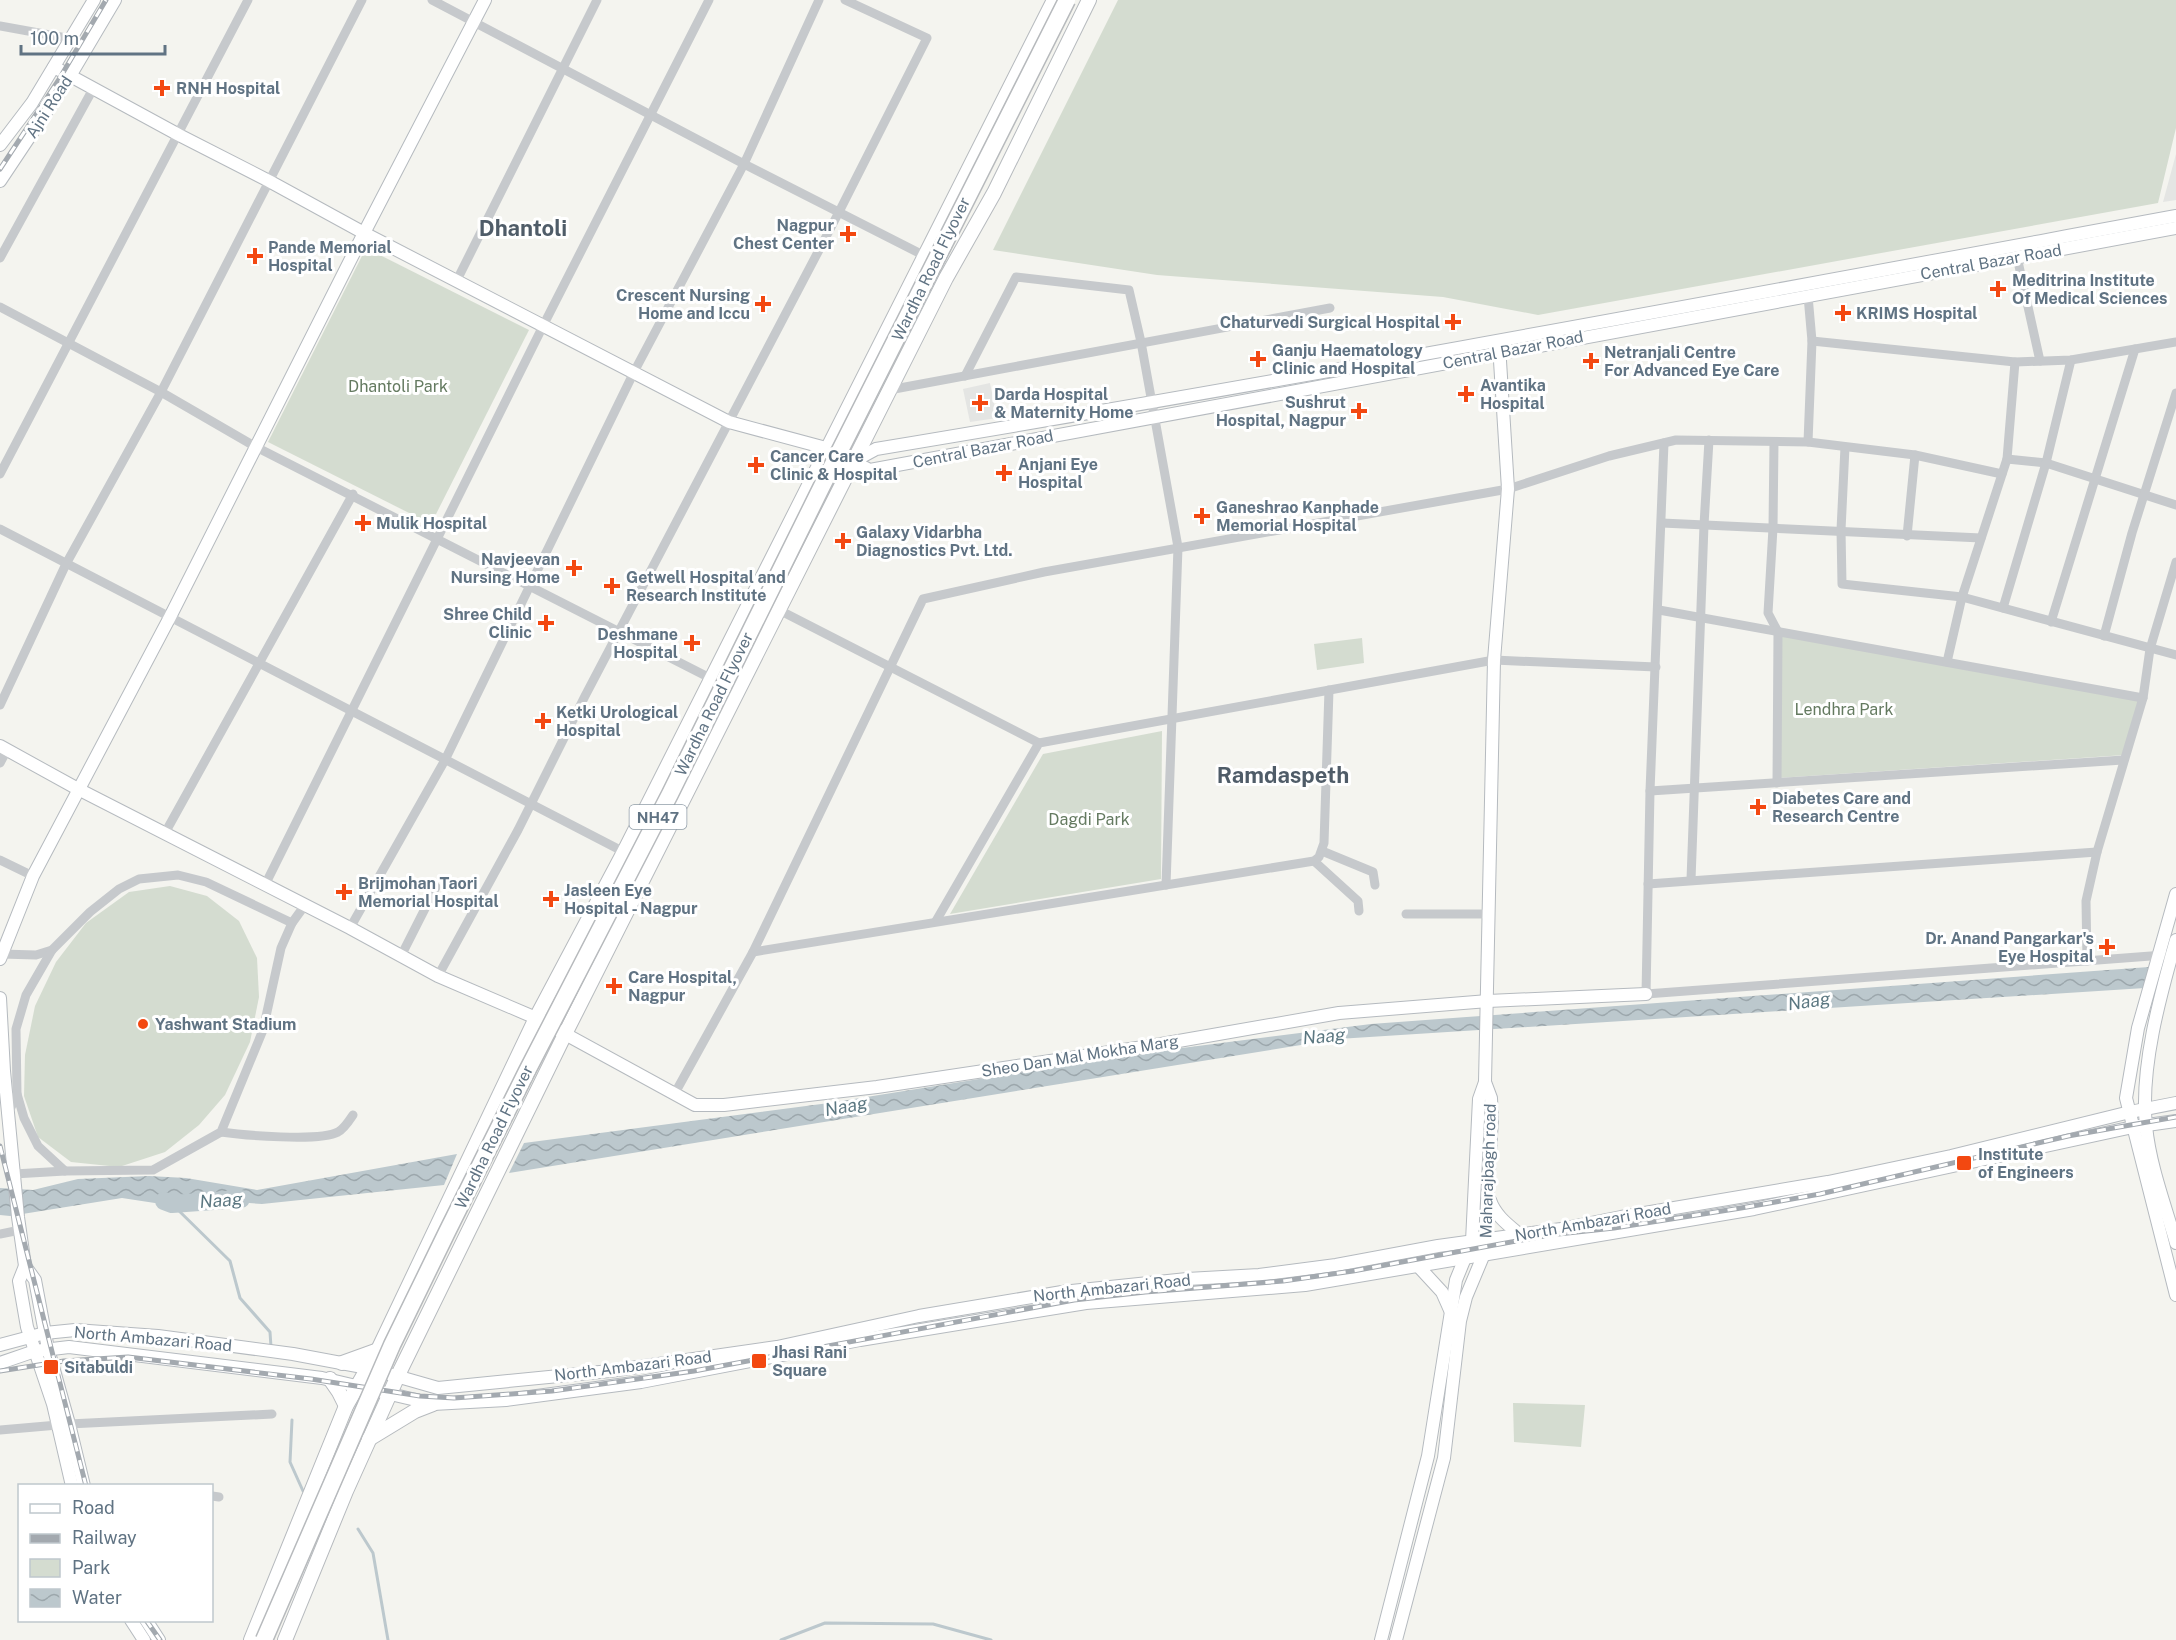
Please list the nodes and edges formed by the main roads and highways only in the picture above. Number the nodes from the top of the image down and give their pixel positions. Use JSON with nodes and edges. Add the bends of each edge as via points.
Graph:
{"nodes":[{"id":1,"x":94,"y":0,"type":"edge"},
{"id":2,"x":115,"y":0,"type":"edge"},
{"id":3,"x":485,"y":0,"type":"edge"},
{"id":4,"x":1054,"y":0,"type":"edge"},
{"id":5,"x":1067,"y":0,"type":"edge"},
{"id":6,"x":1076,"y":0,"type":"edge"},
{"id":7,"x":1089,"y":0,"type":"edge"},
{"id":8,"x":54,"y":67,"type":"junction"},
{"id":9,"x":70,"y":76,"type":"junction"},
{"id":10,"x":0,"y":145,"type":"edge"},
{"id":11,"x":0,"y":181,"type":"edge"},
{"id":12,"x":2176,"y":216,"type":"edge"},
{"id":13,"x":2176,"y":228,"type":"edge"},
{"id":14,"x":364,"y":233,"type":"junction"},
{"id":15,"x":1499,"y":347,"type":"junction"},
{"id":16,"x":826,"y":448,"type":"junction"},
{"id":17,"x":854,"y":460,"type":"junction"},
{"id":18,"x":3,"y":748,"type":"edge"},
{"id":19,"x":78,"y":789,"type":"junction"},
{"id":20,"x":2176,"y":894,"type":"edge"},
{"id":21,"x":2176,"y":940,"type":"edge"},
{"id":22,"x":1,"y":954,"type":"edge"},
{"id":23,"x":2174,"y":955,"type":"edge"},
{"id":24,"x":0,"y":959,"type":"edge"},
{"id":25,"x":1646,"y":994,"type":"road end"},
{"id":26,"x":0,"y":998,"type":"edge"},
{"id":27,"x":1488,"y":1001,"type":"junction"},
{"id":28,"x":536,"y":1018,"type":"junction"},
{"id":29,"x":566,"y":1034,"type":"junction"},
{"id":30,"x":1485,"y":1082,"type":"junction"},
{"id":31,"x":2176,"y":1103,"type":"edge"},
{"id":32,"x":2146,"y":1110,"type":"junction"},
{"id":33,"x":2130,"y":1112,"type":"junction"},
{"id":34,"x":2176,"y":1121,"type":"edge"},
{"id":35,"x":2140,"y":1126,"type":"junction"},
{"id":36,"x":1488,"y":1196,"type":"junction"},
{"id":37,"x":1519,"y":1234,"type":"junction"},
{"id":38,"x":1486,"y":1240,"type":"junction"},
{"id":39,"x":1472,"y":1241,"type":"junction"},
{"id":40,"x":2176,"y":1242,"type":"edge"},
{"id":41,"x":1484,"y":1254,"type":"junction"},
{"id":42,"x":1466,"y":1258,"type":"junction"},
{"id":43,"x":25,"y":1266,"type":"junction"},
{"id":44,"x":1418,"y":1266,"type":"junction"},
{"id":45,"x":2176,"y":1295,"type":"edge"},
{"id":46,"x":1450,"y":1312,"type":"junction"},
{"id":47,"x":45,"y":1333,"type":"junction"},
{"id":48,"x":30,"y":1336,"type":"junction"},
{"id":49,"x":0,"y":1345,"type":"edge"},
{"id":50,"x":48,"y":1349,"type":"junction"},
{"id":51,"x":378,"y":1350,"type":"junction"},
{"id":52,"x":35,"y":1351,"type":"junction"},
{"id":53,"x":0,"y":1363,"type":"edge"},
{"id":54,"x":342,"y":1363,"type":"junction"},
{"id":55,"x":638,"y":1366,"type":"junction"},
{"id":56,"x":368,"y":1368,"type":"junction"},
{"id":57,"x":398,"y":1375,"type":"junction"},
{"id":58,"x":330,"y":1380,"type":"junction"},
{"id":59,"x":641,"y":1382,"type":"junction"},
{"id":60,"x":358,"y":1388,"type":"junction"},
{"id":61,"x":389,"y":1395,"type":"junction"},
{"id":62,"x":434,"y":1404,"type":"junction"},
{"id":63,"x":346,"y":1406,"type":"junction"},
{"id":64,"x":64,"y":1424,"type":"junction"},
{"id":65,"x":369,"y":1439,"type":"junction"},
{"id":66,"x":72,"y":1484,"type":"edge"},
{"id":67,"x":84,"y":1484,"type":"edge"},
{"id":68,"x":132,"y":1622,"type":"edge"},
{"id":69,"x":147,"y":1622,"type":"edge"},
{"id":70,"x":144,"y":1640,"type":"edge"},
{"id":71,"x":159,"y":1640,"type":"edge"},
{"id":72,"x":251,"y":1640,"type":"edge"},
{"id":73,"x":264,"y":1640,"type":"edge"},
{"id":74,"x":274,"y":1640,"type":"edge"},
{"id":75,"x":285,"y":1640,"type":"edge"},
{"id":76,"x":1381,"y":1640,"type":"edge"},
{"id":77,"x":1396,"y":1640,"type":"edge"}],
"edges":[{"from":1,"to":8,"type":"main road"},
{"from":2,"to":9,"type":"main road","name":"Ajni Road"},
{"from":3,"to":14,"type":"main road"},
{"from":4,"to":16,"type":"main road"},
{"from":5,"to":73,"type":"highway","name":"Wardha Road Flyover","number":"NH47","bridge":true,"via":[[447,1232],[392,1345]]},
{"from":6,"to":74,"type":"highway","name":"Wardha Road Flyover","number":"NH47","via":[[392,1367]]},
{"from":7,"to":17,"type":"main road","via":[[994,193],[946,278]]},
{"from":8,"to":9,"type":"main road","name":"Central Bazar Road"},
{"from":8,"to":10,"type":"main road"},
{"from":9,"to":11,"type":"main road","name":"Ajni Road"},
{"from":9,"to":14,"type":"main road","name":"Central Bazar Road"},
{"from":12,"to":15,"type":"main road","name":"Central Bazar Road"},
{"from":13,"to":15,"type":"main road","name":"Central Bazar Road","via":[[1808,296]]},
{"from":14,"to":16,"type":"main road","name":"Central Bazar Road","via":[[729,422]]},
{"from":14,"to":19,"type":"main road","via":[[170,617]]},
{"from":15,"to":17,"type":"main road","name":"Central Bazar Road","via":[[876,449]]},
{"from":15,"to":17,"type":"main road","name":"Central Bazar Road","via":[[870,470]]},
{"from":15,"to":27,"type":"main road","via":[[1508,489],[1494,660]]},
{"from":16,"to":17,"type":"main road","name":"Central Bazar Road"},
{"from":16,"to":28,"type":"main road","via":[[624,852]]},
{"from":17,"to":29,"type":"main road"},
{"from":18,"to":19,"type":"main road","name":"Sheo Dan Mal Mokha Marg"},
{"from":19,"to":22,"type":"main road","via":[[33,876]]},
{"from":19,"to":28,"type":"main road","name":"Sheo Dan Mal Mokha Marg","via":[[438,976]]},
{"from":20,"to":33,"type":"main road","via":[[2138,1028],[2127,1098]]},
{"from":21,"to":23,"type":"main road"},
{"from":22,"to":24,"type":"main road"},
{"from":23,"to":32,"type":"main road","via":[[2146,1074]]},
{"from":25,"to":27,"type":"main road","name":"Sheo Dan Mal Mokha Marg"},
{"from":26,"to":43,"type":"main road"},
{"from":27,"to":29,"type":"main road","name":"Sheo Dan Mal Mokha Marg","via":[[1339,1013],[877,1088],[724,1105],[695,1105]]},
{"from":27,"to":30,"type":"main road"},
{"from":28,"to":29,"type":"main road","name":"Sheo Dan Mal Mokha Marg"},
{"from":28,"to":51,"type":"main road"},
{"from":29,"to":57,"type":"main road"},
{"from":30,"to":36,"type":"main road","name":"Maharajbagh road","via":[[1492,1119]]},
{"from":30,"to":39,"type":"main road","name":"Maharajbagh road","via":[[1479,1100]]},
{"from":31,"to":32,"type":"main road","name":"North Ambazari Road"},
{"from":32,"to":33,"type":"main road","name":"North Ambazari Road"},
{"from":32,"to":35,"type":"main road"},
{"from":33,"to":35,"type":"main road"},
{"from":33,"to":37,"type":"main road","name":"North Ambazari Road","via":[[1828,1182]]},
{"from":34,"to":35,"type":"main road","name":"North Ambazari Road"},
{"from":35,"to":40,"type":"main road"},
{"from":35,"to":41,"type":"main road","name":"North Ambazari Road","via":[[1754,1209]]},
{"from":35,"to":45,"type":"main road"},
{"from":36,"to":37,"type":"main road","via":[[1492,1208]]},
{"from":36,"to":38,"type":"main road","name":"Maharajbagh road"},
{"from":37,"to":38,"type":"main road","name":"North Ambazari Road"},
{"from":38,"to":39,"type":"main road","name":"North Ambazari Road"},
{"from":38,"to":41,"type":"main road","name":"Maharajbagh road"},
{"from":39,"to":42,"type":"main road","name":"Maharajbagh road"},
{"from":39,"to":55,"type":"main road","name":"North Ambazari Road","via":[[1292,1271],[1041,1295],[777,1347]]},
{"from":41,"to":42,"type":"main road","name":"North Ambazari Road"},
{"from":41,"to":77,"type":"main road","name":"Maharajbagh road","via":[[1460,1321],[1444,1458]]},
{"from":42,"to":44,"type":"main road","name":"North Ambazari Road"},
{"from":42,"to":46,"type":"main road","name":"Maharajbagh road","via":[[1456,1280]]},
{"from":43,"to":47,"type":"main road","via":[[35,1280]]},
{"from":43,"to":48,"type":"main road","via":[[19,1281]]},
{"from":44,"to":46,"type":"main road","via":[[1442,1292]]},
{"from":44,"to":59,"type":"main road","name":"North Ambazari Road","via":[[1305,1286],[1086,1303],[860,1340]]},
{"from":46,"to":76,"type":"main road","name":"Maharajbagh road","via":[[1428,1456]]},
{"from":47,"to":48,"type":"main road","name":"North Ambazari Road"},
{"from":47,"to":50,"type":"main road"},
{"from":47,"to":54,"type":"main road","name":"North Ambazari Road","via":[[75,1330],[158,1336]]},
{"from":48,"to":49,"type":"main road","name":"North Ambazari Road"},
{"from":48,"to":52,"type":"main road"},
{"from":50,"to":52,"type":"main road","name":"North Ambazari Road"},
{"from":50,"to":58,"type":"main road","name":"North Ambazari Road","via":[[69,1347]]},
{"from":50,"to":64,"type":"main road"},
{"from":51,"to":54,"type":"main road"},
{"from":51,"to":56,"type":"main road"},
{"from":52,"to":53,"type":"main road","name":"North Ambazari Road"},
{"from":52,"to":64,"type":"main road"},
{"from":54,"to":56,"type":"main road","name":"North Ambazari Road"},
{"from":55,"to":57,"type":"main road","name":"North Ambazari Road","via":[[439,1388]]},
{"from":55,"to":59,"type":"main road"},
{"from":56,"to":57,"type":"main road","name":"North Ambazari Road"},
{"from":56,"to":60,"type":"main road"},
{"from":57,"to":61,"type":"main road"},
{"from":58,"to":60,"type":"main road","name":"North Ambazari Road"},
{"from":58,"to":63,"type":"main road"},
{"from":59,"to":62,"type":"main road","name":"North Ambazari Road","via":[[506,1400]]},
{"from":60,"to":61,"type":"main road","name":"North Ambazari Road"},
{"from":60,"to":63,"type":"main road"},
{"from":61,"to":62,"type":"main road","name":"North Ambazari Road"},
{"from":61,"to":65,"type":"main road"},
{"from":62,"to":65,"type":"main road"},
{"from":63,"to":72,"type":"main road"},
{"from":64,"to":66,"type":"main road"},
{"from":64,"to":67,"type":"main road"},
{"from":65,"to":75,"type":"main road"},
{"from":68,"to":70,"type":"main road"},
{"from":69,"to":71,"type":"main road"}]}
